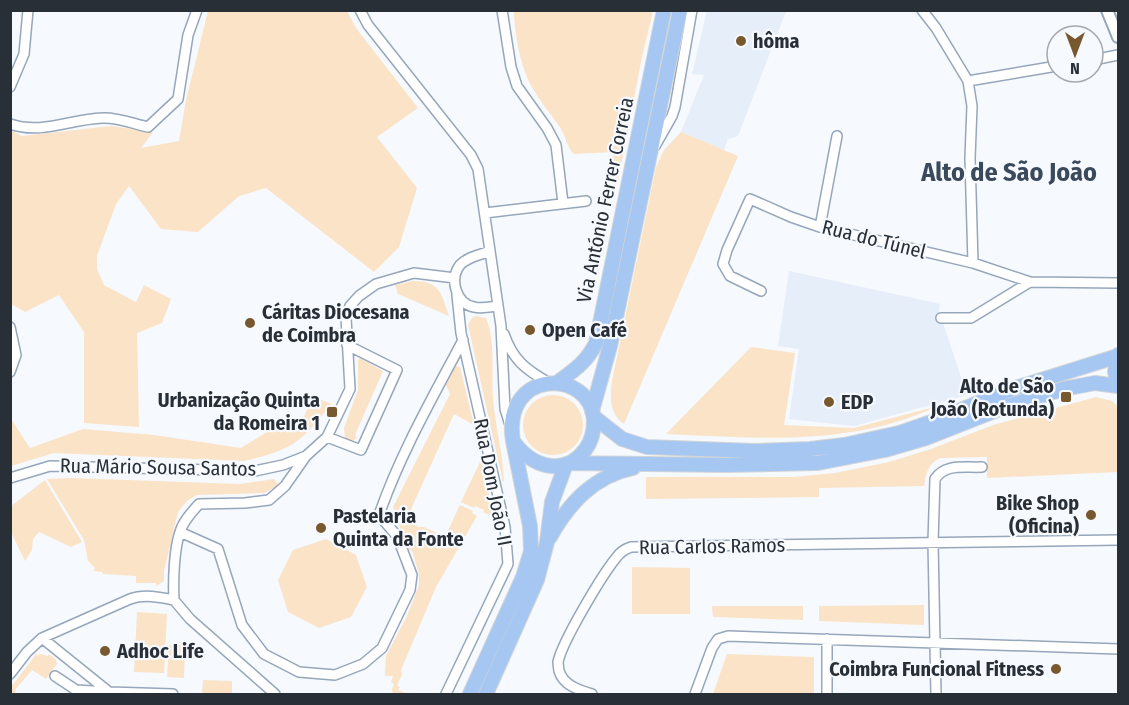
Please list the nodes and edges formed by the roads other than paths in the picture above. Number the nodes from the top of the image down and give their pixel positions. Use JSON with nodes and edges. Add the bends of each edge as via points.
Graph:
{"nodes":[{"id":1,"x":28,"y":10,"type":"edge"},
{"id":2,"x":198,"y":10,"type":"edge"},
{"id":3,"x":360,"y":10,"type":"edge"},
{"id":4,"x":502,"y":10,"type":"edge"},
{"id":5,"x":664,"y":10,"type":"edge"},
{"id":6,"x":680,"y":10,"type":"edge"},
{"id":7,"x":692,"y":10,"type":"edge"},
{"id":8,"x":922,"y":10,"type":"edge"},
{"id":9,"x":1107,"y":10,"type":"edge"},
{"id":10,"x":1119,"y":37,"type":"edge"},
{"id":11,"x":1045,"y":68,"type":"edge"},
{"id":12,"x":968,"y":81,"type":"junction"},
{"id":13,"x":10,"y":87,"type":"edge"},
{"id":14,"x":10,"y":124,"type":"edge"},
{"id":15,"x":837,"y":136,"type":"dead end"},
{"id":16,"x":650,"y":152,"type":"junction"},
{"id":17,"x":586,"y":201,"type":"dead end"},
{"id":18,"x":563,"y":203,"type":"junction"},
{"id":19,"x":485,"y":213,"type":"junction"},
{"id":20,"x":820,"y":227,"type":"junction"},
{"id":21,"x":490,"y":251,"type":"junction"},
{"id":22,"x":973,"y":263,"type":"junction"},
{"id":23,"x":455,"y":278,"type":"junction"},
{"id":24,"x":1029,"y":282,"type":"junction"},
{"id":25,"x":1119,"y":283,"type":"edge"},
{"id":26,"x":761,"y":291,"type":"dead end"},
{"id":27,"x":457,"y":295,"type":"junction"},
{"id":28,"x":498,"y":306,"type":"junction"},
{"id":29,"x":941,"y":318,"type":"dead end"},
{"id":30,"x":501,"y":326,"type":"junction"},
{"id":31,"x":10,"y":327,"type":"edge"},
{"id":32,"x":463,"y":340,"type":"junction"},
{"id":33,"x":347,"y":345,"type":"junction"},
{"id":34,"x":1118,"y":355,"type":"edge"},
{"id":35,"x":10,"y":372,"type":"edge"},
{"id":36,"x":1119,"y":381,"type":"edge"},
{"id":37,"x":553,"y":383,"type":"junction"},
{"id":38,"x":1119,"y":386,"type":"edge"},
{"id":39,"x":593,"y":414,"type":"junction"},
{"id":40,"x":512,"y":434,"type":"junction"},
{"id":41,"x":327,"y":437,"type":"junction"},
{"id":42,"x":306,"y":456,"type":"junction"},
{"id":43,"x":568,"y":464,"type":"junction"},
{"id":44,"x":653,"y":464,"type":"junction"},
{"id":45,"x":982,"y":467,"type":"dead end"},
{"id":46,"x":10,"y":478,"type":"edge"},
{"id":47,"x":180,"y":532,"type":"junction"},
{"id":48,"x":1119,"y":540,"type":"edge"},
{"id":49,"x":547,"y":542,"type":"junction"},
{"id":50,"x":933,"y":542,"type":"junction"},
{"id":51,"x":174,"y":600,"type":"junction"},
{"id":52,"x":42,"y":638,"type":"junction"},
{"id":53,"x":827,"y":639,"type":"junction"},
{"id":54,"x":934,"y":643,"type":"junction"},
{"id":55,"x":1119,"y":649,"type":"edge"},
{"id":56,"x":10,"y":674,"type":"edge"},
{"id":57,"x":55,"y":676,"type":"dead end"},
{"id":58,"x":109,"y":692,"type":"junction"},
{"id":59,"x":173,"y":694,"type":"edge"},
{"id":60,"x":275,"y":694,"type":"edge"},
{"id":61,"x":446,"y":694,"type":"edge"},
{"id":62,"x":470,"y":694,"type":"edge"},
{"id":63,"x":486,"y":694,"type":"edge"},
{"id":64,"x":592,"y":694,"type":"edge"},
{"id":65,"x":695,"y":694,"type":"edge"},
{"id":66,"x":827,"y":694,"type":"edge"},
{"id":67,"x":936,"y":694,"type":"edge"}],
"edges":[{"from":1,"to":13,"type":"street","via":[[24,54]]},
{"from":2,"to":14,"type":"street","via":[[188,35],[178,99],[148,127],[103,118],[38,129]]},
{"from":3,"to":19,"type":"street","via":[[471,155]]},
{"from":4,"to":18,"type":"street","via":[[518,86],[555,146]]},
{"from":5,"to":37,"type":"main road","name":"Via António Ferrer Correia","via":[[596,343],[582,364]]},
{"from":6,"to":16,"type":"main road","name":"Via António Ferrer Correia"},
{"from":7,"to":16,"type":"street","name":"Via António Ferrer Correia","via":[[675,106]]},
{"from":8,"to":12,"type":"street"},
{"from":9,"to":10,"type":"street"},
{"from":11,"to":12,"type":"street"},
{"from":12,"to":22,"type":"street","via":[[972,106]]},
{"from":15,"to":20,"type":"street"},
{"from":16,"to":39,"type":"main road","name":"Via António Ferrer Correia"},
{"from":17,"to":18,"type":"street"},
{"from":18,"to":19,"type":"street"},
{"from":19,"to":21,"type":"street"},
{"from":20,"to":22,"type":"street","name":"Rua do Túnel"},
{"from":20,"to":26,"type":"street","name":"Rua do Túnel","via":[[750,199],[723,264],[730,276]]},
{"from":21,"to":23,"type":"street","via":[[459,266]]},
{"from":21,"to":28,"type":"street"},
{"from":22,"to":24,"type":"street","name":"Rua do Túnel"},
{"from":23,"to":27,"type":"street","name":"Rua Dom João II"},
{"from":23,"to":33,"type":"street","via":[[414,273],[376,284],[350,306],[345,329]]},
{"from":24,"to":25,"type":"street","name":"Rua do Túnel"},
{"from":24,"to":29,"type":"street","via":[[971,318]]},
{"from":27,"to":28,"type":"street","via":[[464,304],[474,307]]},
{"from":27,"to":32,"type":"street","name":"Rua Dom João II"},
{"from":28,"to":30,"type":"street"},
{"from":30,"to":37,"type":"street","via":[[517,360],[528,371]]},
{"from":30,"to":40,"type":"street","via":[[505,410]]},
{"from":31,"to":35,"type":"street","via":[[16,355]]},
{"from":32,"to":47,"type":"street","via":[[429,403],[379,515],[397,536],[412,575],[401,613],[382,648],[363,664],[335,675],[299,672],[264,654],[242,626],[218,549]]},
{"from":32,"to":61,"type":"street","name":"Rua Dom João II","via":[[505,527],[508,564]]},
{"from":33,"to":41,"type":"street","via":[[350,389]]},
{"from":33,"to":41,"type":"street","via":[[397,370],[360,450]]},
{"from":34,"to":36,"type":"main road","via":[[1115,372]]},
{"from":34,"to":39,"type":"main road","via":[[1012,389],[899,433],[810,449],[647,447],[622,439]]},
{"from":37,"to":39,"type":"main road","via":[[579,392]]},
{"from":37,"to":40,"type":"main road","via":[[530,390],[516,403]]},
{"from":38,"to":44,"type":"main road","via":[[1095,383],[1063,389],[926,438],[830,461],[795,465]]},
{"from":39,"to":43,"type":"main road","via":[[590,444]]},
{"from":40,"to":43,"type":"main road","via":[[521,452],[536,462]]},
{"from":40,"to":62,"type":"main road","via":[[530,526],[531,551]]},
{"from":41,"to":42,"type":"street"},
{"from":42,"to":46,"type":"street","name":"Rua Mário Sousa Santos","via":[[255,471],[50,466]]},
{"from":42,"to":47,"type":"street","via":[[285,486],[269,500],[199,504]]},
{"from":43,"to":44,"type":"main road"},
{"from":43,"to":49,"type":"main road","via":[[552,502]]},
{"from":44,"to":49,"type":"main road","via":[[597,481],[572,502]]},
{"from":45,"to":50,"type":"street","via":[[949,468],[935,479]]},
{"from":47,"to":51,"type":"street"},
{"from":48,"to":50,"type":"street"},
{"from":49,"to":63,"type":"main road","via":[[537,580]]},
{"from":50,"to":54,"type":"street"},
{"from":50,"to":64,"type":"street","name":"Rua Carlos Ramos","via":[[624,549],[582,613],[558,663],[564,680]]},
{"from":51,"to":52,"type":"street","via":[[137,596]]},
{"from":51,"to":60,"type":"street","via":[[190,619]]},
{"from":52,"to":56,"type":"street"},
{"from":52,"to":58,"type":"street"},
{"from":53,"to":54,"type":"street"},
{"from":53,"to":65,"type":"street","via":[[718,639]]},
{"from":53,"to":66,"type":"street"},
{"from":54,"to":55,"type":"street"},
{"from":54,"to":67,"type":"street"},
{"from":57,"to":58,"type":"street","via":[[76,690]]},
{"from":58,"to":59,"type":"street"}]}
